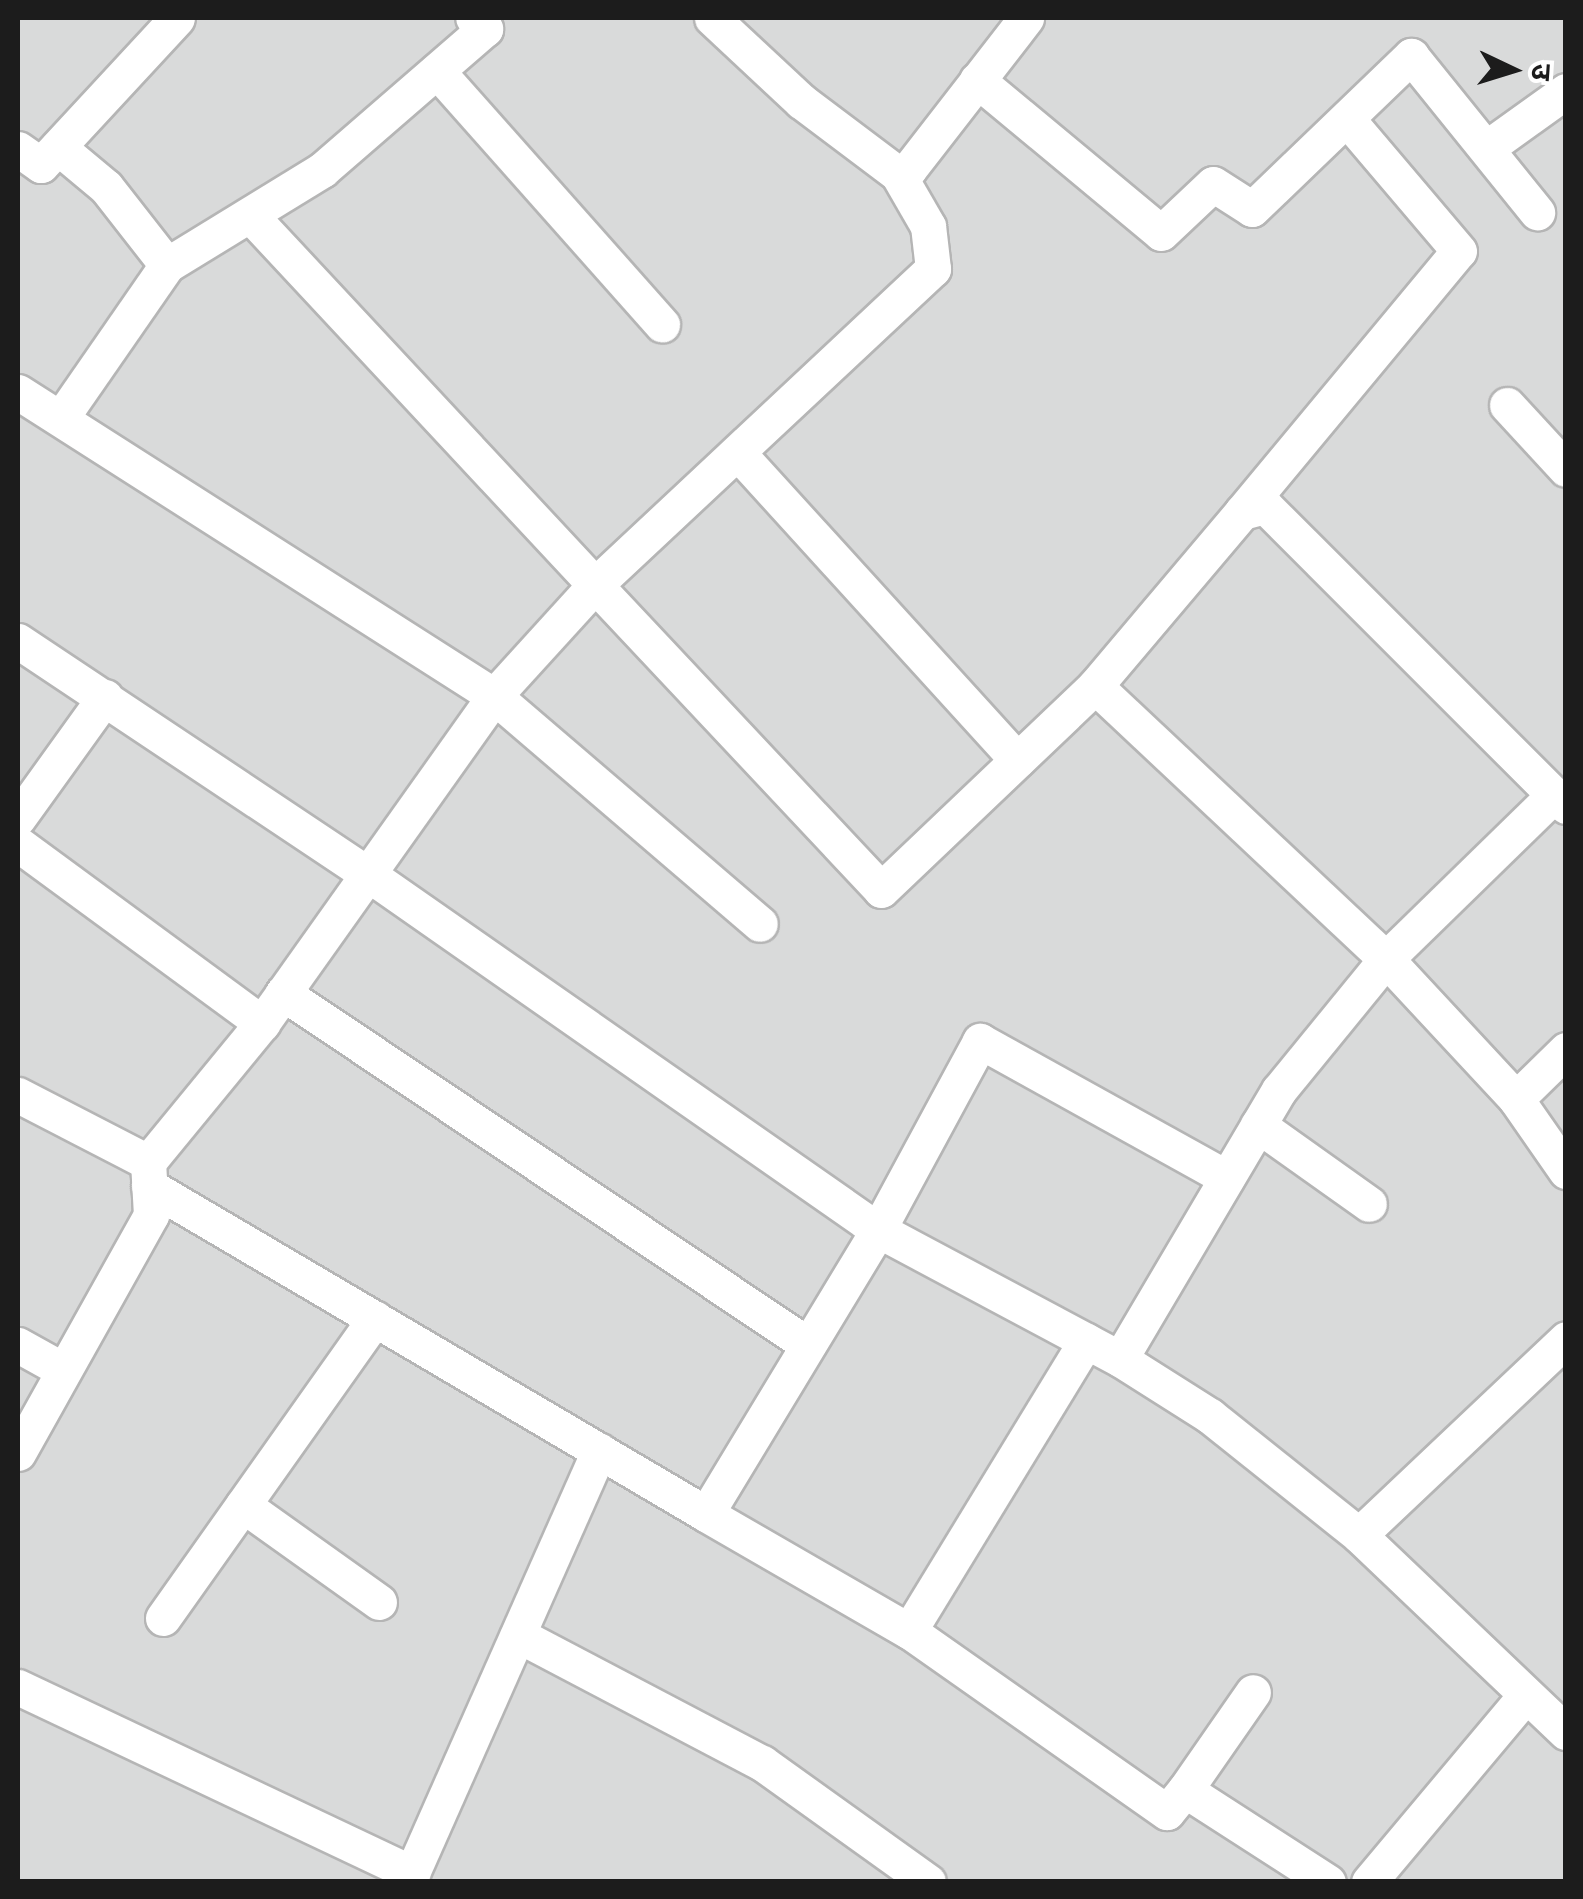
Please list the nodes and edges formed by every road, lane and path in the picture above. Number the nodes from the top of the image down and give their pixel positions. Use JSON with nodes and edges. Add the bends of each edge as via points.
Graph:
{"nodes":[{"id":1,"x":177,"y":18,"type":"edge"},
{"id":2,"x":474,"y":18,"type":"edge"},
{"id":3,"x":712,"y":18,"type":"edge"},
{"id":4,"x":1026,"y":18,"type":"edge"},
{"id":5,"x":437,"y":71,"type":"junction"},
{"id":6,"x":977,"y":80,"type":"junction"},
{"id":7,"x":1566,"y":91,"type":"edge"},
{"id":8,"x":1346,"y":119,"type":"junction"},
{"id":9,"x":58,"y":147,"type":"junction"},
{"id":10,"x":1488,"y":147,"type":"junction"},
{"id":11,"x":18,"y":149,"type":"edge"},
{"id":12,"x":898,"y":174,"type":"junction"},
{"id":13,"x":1537,"y":212,"type":"dead end"},
{"id":14,"x":252,"y":216,"type":"junction"},
{"id":15,"x":167,"y":265,"type":"junction"},
{"id":16,"x":662,"y":324,"type":"dead end"},
{"id":17,"x":18,"y":392,"type":"edge"},
{"id":18,"x":1506,"y":406,"type":"dead end"},
{"id":19,"x":61,"y":418,"type":"junction"},
{"id":20,"x":738,"y":453,"type":"junction"},
{"id":21,"x":1566,"y":469,"type":"edge"},
{"id":22,"x":1242,"y":512,"type":"junction"},
{"id":23,"x":595,"y":585,"type":"junction"},
{"id":24,"x":18,"y":640,"type":"edge"},
{"id":25,"x":1095,"y":686,"type":"junction"},
{"id":26,"x":105,"y":696,"type":"junction"},
{"id":27,"x":494,"y":696,"type":"junction"},
{"id":28,"x":1018,"y":760,"type":"junction"},
{"id":29,"x":1560,"y":800,"type":"edge"},
{"id":30,"x":18,"y":818,"type":"edge"},
{"id":31,"x":18,"y":844,"type":"edge"},
{"id":32,"x":368,"y":874,"type":"junction"},
{"id":33,"x":760,"y":924,"type":"dead end"},
{"id":34,"x":1386,"y":959,"type":"junction"},
{"id":35,"x":284,"y":992,"type":"junction"},
{"id":36,"x":262,"y":1023,"type":"junction"},
{"id":37,"x":1566,"y":1050,"type":"edge"},
{"id":38,"x":18,"y":1094,"type":"edge"},
{"id":39,"x":1516,"y":1099,"type":"junction"},
{"id":40,"x":1258,"y":1125,"type":"junction"},
{"id":41,"x":1566,"y":1171,"type":"edge"},
{"id":42,"x":149,"y":1174,"type":"junction"},
{"id":43,"x":1227,"y":1178,"type":"junction"},
{"id":44,"x":1369,"y":1204,"type":"dead end"},
{"id":45,"x":878,"y":1230,"type":"junction"},
{"id":46,"x":374,"y":1319,"type":"junction"},
{"id":47,"x":1566,"y":1339,"type":"edge"},
{"id":48,"x":1086,"y":1341,"type":"junction"},
{"id":49,"x":18,"y":1345,"type":"edge"},
{"id":50,"x":808,"y":1346,"type":"junction"},
{"id":51,"x":1120,"y":1359,"type":"junction"},
{"id":52,"x":63,"y":1370,"type":"junction"},
{"id":53,"x":599,"y":1451,"type":"junction"},
{"id":54,"x":18,"y":1453,"type":"edge"},
{"id":55,"x":243,"y":1505,"type":"junction"},
{"id":56,"x":706,"y":1514,"type":"junction"},
{"id":57,"x":1359,"y":1534,"type":"junction"},
{"id":58,"x":379,"y":1602,"type":"dead end"},
{"id":59,"x":163,"y":1618,"type":"dead end"},
{"id":60,"x":909,"y":1631,"type":"junction"},
{"id":61,"x":518,"y":1634,"type":"junction"},
{"id":62,"x":18,"y":1687,"type":"edge"},
{"id":63,"x":1253,"y":1692,"type":"dead end"},
{"id":64,"x":1526,"y":1695,"type":"junction"},
{"id":65,"x":1566,"y":1732,"type":"edge"},
{"id":66,"x":1185,"y":1790,"type":"junction"},
{"id":67,"x":421,"y":1877,"type":"edge"},
{"id":68,"x":928,"y":1882,"type":"edge"},
{"id":69,"x":1328,"y":1882,"type":"edge"},
{"id":70,"x":1370,"y":1882,"type":"edge"}],
"edges":[{"from":1,"to":9,"type":"street"},
{"from":2,"to":5,"type":"street","via":[[485,28]]},
{"from":3,"to":12,"type":"street","via":[[801,101]]},
{"from":4,"to":6,"type":"street"},
{"from":5,"to":14,"type":"street","via":[[322,170]]},
{"from":5,"to":16,"type":"street"},
{"from":6,"to":8,"type":"street","via":[[1161,232],[1213,184],[1252,210]]},
{"from":6,"to":12,"type":"street","via":[[910,169]]},
{"from":7,"to":10,"type":"street"},
{"from":8,"to":10,"type":"street","via":[[1411,56]]},
{"from":8,"to":22,"type":"street","via":[[1459,252]]},
{"from":9,"to":11,"type":"street","via":[[41,164]]},
{"from":9,"to":15,"type":"street","via":[[106,188]]},
{"from":10,"to":13,"type":"street"},
{"from":12,"to":20,"type":"street","via":[[928,226],[933,269]]},
{"from":14,"to":15,"type":"street"},
{"from":14,"to":23,"type":"street"},
{"from":15,"to":19,"type":"street"},
{"from":17,"to":19,"type":"street"},
{"from":18,"to":21,"type":"street"},
{"from":19,"to":27,"type":"street"},
{"from":20,"to":23,"type":"street"},
{"from":20,"to":28,"type":"street"},
{"from":22,"to":25,"type":"street"},
{"from":22,"to":29,"type":"street","via":[[1265,506]]},
{"from":23,"to":27,"type":"street"},
{"from":23,"to":28,"type":"street","via":[[881,890]]},
{"from":24,"to":26,"type":"street"},
{"from":25,"to":28,"type":"street"},
{"from":25,"to":34,"type":"street"},
{"from":26,"to":30,"type":"street"},
{"from":26,"to":32,"type":"street"},
{"from":27,"to":32,"type":"street"},
{"from":27,"to":33,"type":"street"},
{"from":29,"to":34,"type":"street"},
{"from":31,"to":36,"type":"street"},
{"from":32,"to":35,"type":"street"},
{"from":32,"to":45,"type":"street"},
{"from":34,"to":39,"type":"street"},
{"from":34,"to":40,"type":"street"},
{"from":35,"to":36,"type":"street"},
{"from":35,"to":50,"type":"street"},
{"from":36,"to":42,"type":"street"},
{"from":37,"to":39,"type":"street"},
{"from":38,"to":42,"type":"street"},
{"from":39,"to":41,"type":"street"},
{"from":40,"to":43,"type":"street"},
{"from":40,"to":44,"type":"street"},
{"from":42,"to":46,"type":"street"},
{"from":42,"to":52,"type":"street","via":[[150,1215]]},
{"from":43,"to":45,"type":"street","via":[[980,1041]]},
{"from":43,"to":51,"type":"street"},
{"from":45,"to":48,"type":"street"},
{"from":45,"to":50,"type":"street"},
{"from":46,"to":53,"type":"street"},
{"from":46,"to":55,"type":"street"},
{"from":47,"to":57,"type":"street"},
{"from":48,"to":51,"type":"street"},
{"from":48,"to":60,"type":"street"},
{"from":49,"to":52,"type":"street"},
{"from":50,"to":56,"type":"street"},
{"from":51,"to":57,"type":"street","via":[[1210,1416]]},
{"from":52,"to":54,"type":"street"},
{"from":53,"to":56,"type":"street"},
{"from":53,"to":61,"type":"street"},
{"from":55,"to":58,"type":"street"},
{"from":55,"to":59,"type":"street"},
{"from":56,"to":60,"type":"street"},
{"from":57,"to":64,"type":"street"},
{"from":60,"to":66,"type":"street","via":[[1167,1812]]},
{"from":61,"to":67,"type":"street"},
{"from":61,"to":68,"type":"street","via":[[762,1763]]},
{"from":62,"to":67,"type":"street"},
{"from":63,"to":66,"type":"street"},
{"from":64,"to":65,"type":"street"},
{"from":64,"to":70,"type":"street"},
{"from":66,"to":69,"type":"street"}]}
